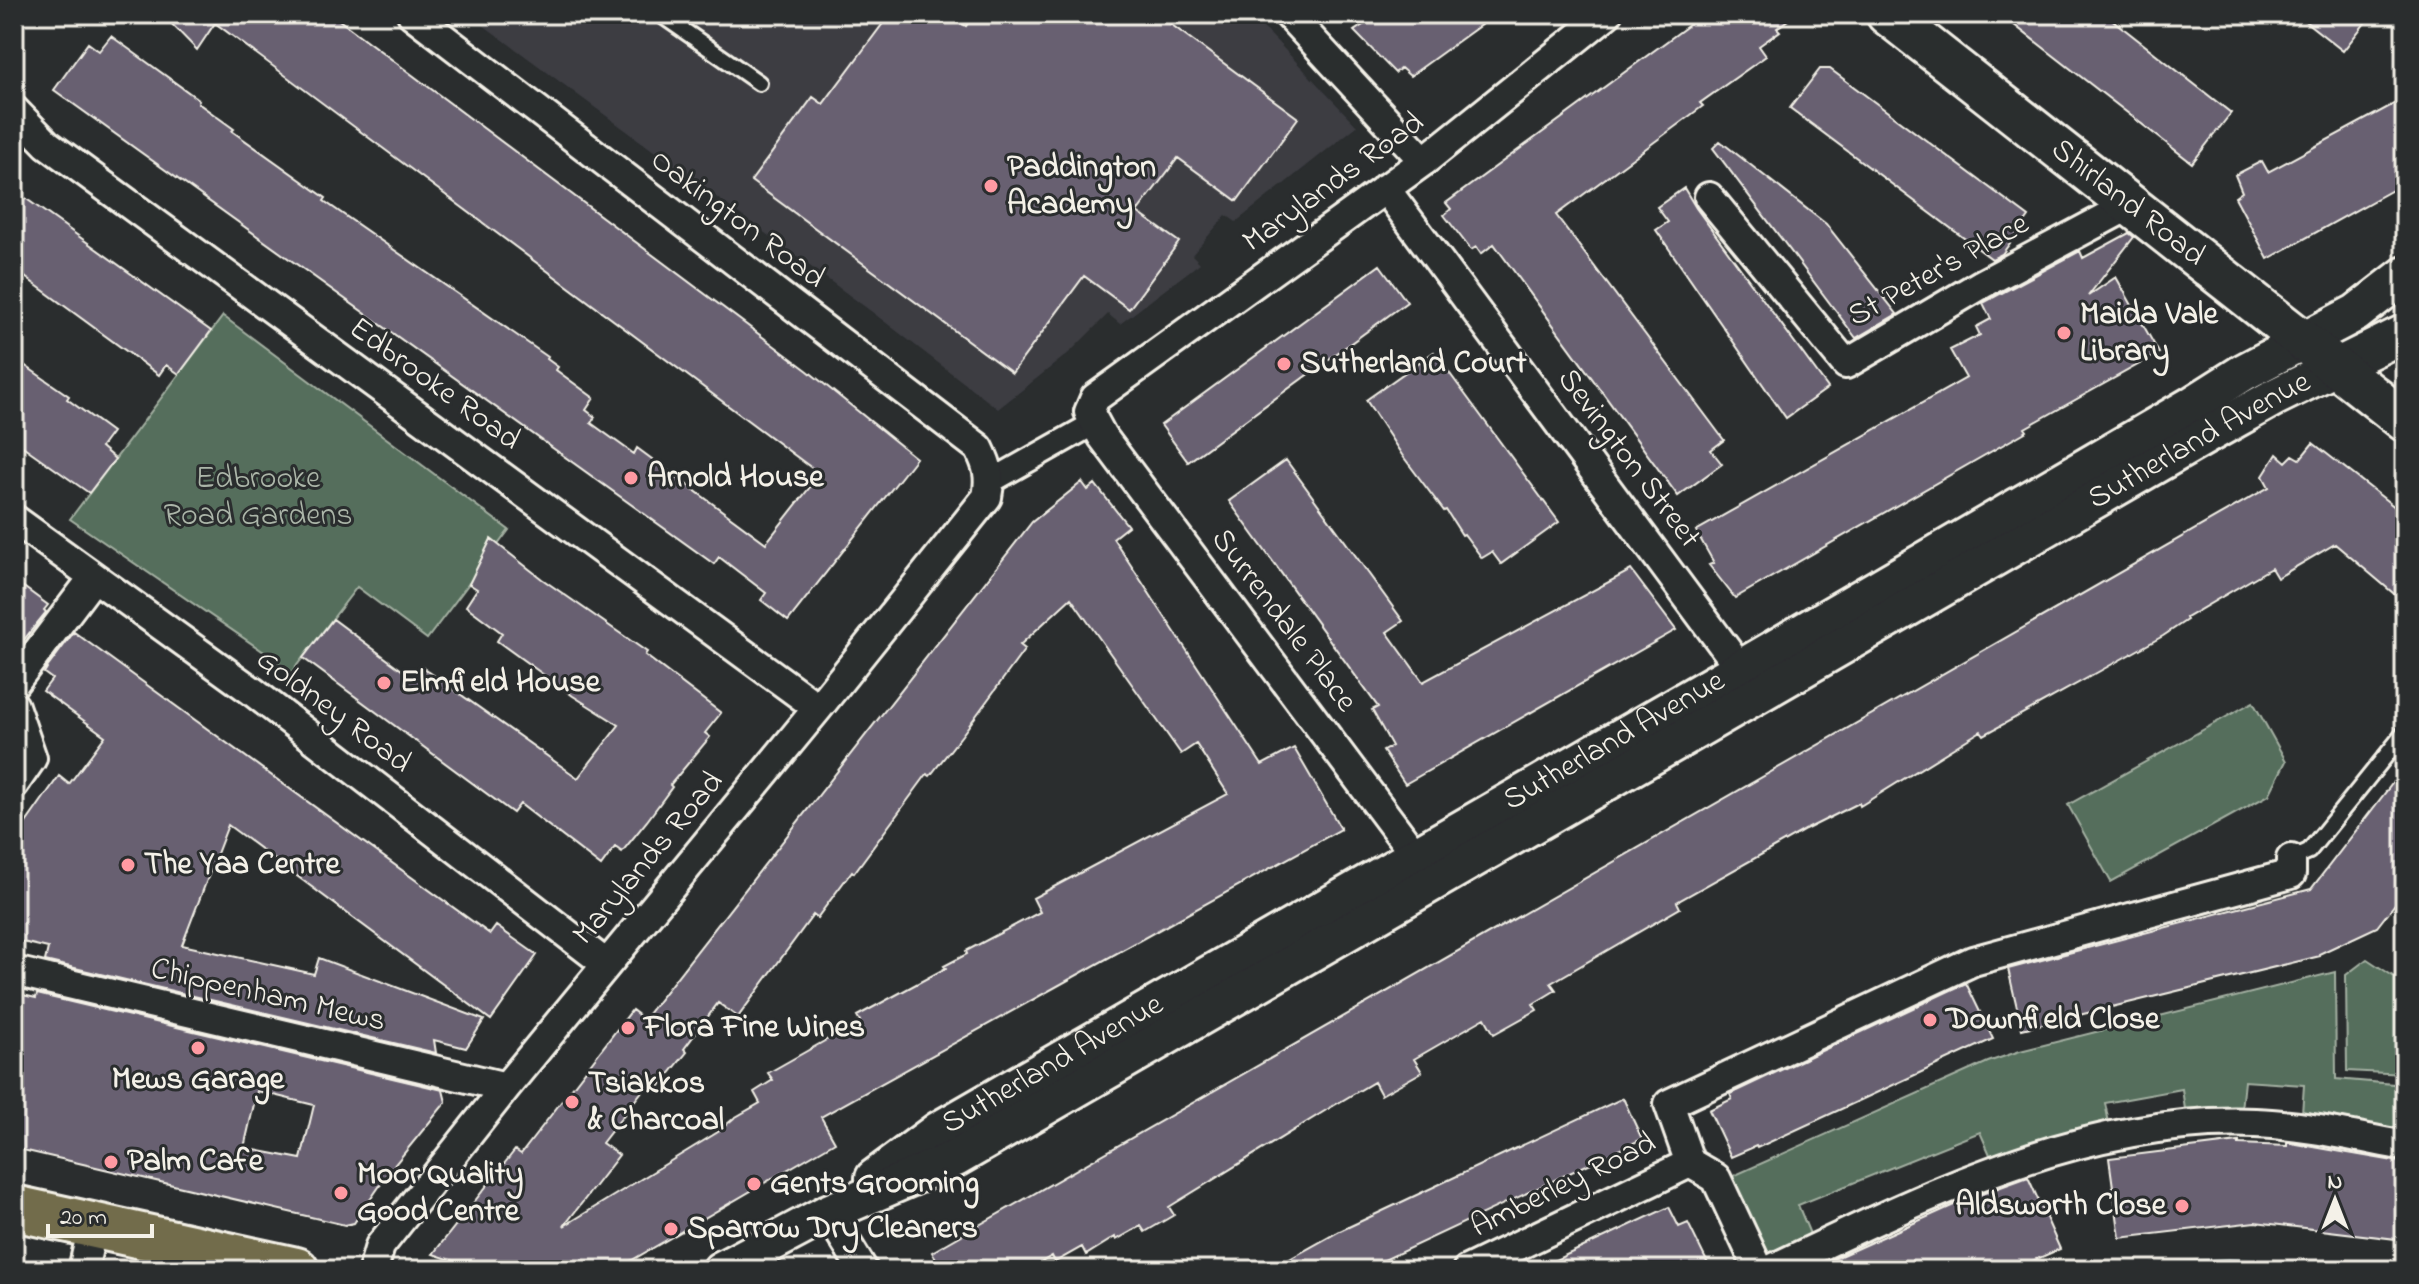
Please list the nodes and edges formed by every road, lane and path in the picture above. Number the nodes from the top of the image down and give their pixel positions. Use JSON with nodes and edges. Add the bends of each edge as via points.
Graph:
{"nodes":[{"id":1,"x":412,"y":14,"type":"edge"},
{"id":2,"x":660,"y":14,"type":"edge"},
{"id":3,"x":1288,"y":14,"type":"edge"},
{"id":4,"x":1607,"y":14,"type":"edge"},
{"id":5,"x":1887,"y":14,"type":"edge"},
{"id":6,"x":759,"y":83,"type":"dead end"},
{"id":7,"x":14,"y":110,"type":"edge"},
{"id":8,"x":1424,"y":161,"type":"junction"},
{"id":9,"x":1385,"y":188,"type":"junction"},
{"id":10,"x":1709,"y":197,"type":"dead end"},
{"id":11,"x":2130,"y":205,"type":"junction"},
{"id":12,"x":2405,"y":275,"type":"edge"},
{"id":13,"x":2405,"y":333,"type":"edge"},
{"id":14,"x":2302,"y":341,"type":"junction"},
{"id":15,"x":2336,"y":367,"type":"junction"},
{"id":16,"x":1094,"y":411,"type":"junction"},
{"id":17,"x":2405,"y":421,"type":"edge"},
{"id":18,"x":989,"y":490,"type":"junction"},
{"id":19,"x":14,"y":519,"type":"edge"},
{"id":20,"x":94,"y":577,"type":"junction"},
{"id":21,"x":1750,"y":681,"type":"junction"},
{"id":22,"x":14,"y":683,"type":"edge"},
{"id":23,"x":14,"y":706,"type":"edge"},
{"id":24,"x":818,"y":708,"type":"junction"},
{"id":25,"x":2405,"y":732,"type":"edge"},
{"id":26,"x":14,"y":784,"type":"edge"},
{"id":27,"x":2291,"y":859,"type":"joint"},
{"id":28,"x":1424,"y":869,"type":"junction"},
{"id":29,"x":606,"y":964,"type":"junction"},
{"id":30,"x":14,"y":971,"type":"edge"},
{"id":31,"x":506,"y":1087,"type":"junction"},
{"id":32,"x":2405,"y":1146,"type":"edge"},
{"id":33,"x":1690,"y":1163,"type":"junction"},
{"id":34,"x":14,"y":1208,"type":"edge"},
{"id":35,"x":828,"y":1213,"type":"junction"},
{"id":36,"x":93,"y":1226,"type":"junction"},
{"id":37,"x":83,"y":1270,"type":"edge"},
{"id":38,"x":296,"y":1270,"type":"edge"},
{"id":39,"x":373,"y":1270,"type":"edge"},
{"id":40,"x":721,"y":1270,"type":"edge"},
{"id":41,"x":863,"y":1270,"type":"edge"},
{"id":42,"x":1467,"y":1270,"type":"edge"},
{"id":43,"x":1759,"y":1270,"type":"edge"},
{"id":44,"x":1770,"y":1270,"type":"edge"}],
"edges":[{"from":1,"to":18,"type":"street","name":"Oakington Road","via":[[979,448],[988,466]]},
{"from":2,"to":6,"type":"lane"},
{"from":3,"to":8,"type":"street"},
{"from":4,"to":8,"type":"street","name":"Marylands Road"},
{"from":5,"to":11,"type":"main road","name":"Shirland Road"},
{"from":7,"to":24,"type":"street","name":"Edbrooke Road","via":[[47,144]]},
{"from":8,"to":9,"type":"street","name":"Marylands Road"},
{"from":9,"to":16,"type":"street","name":"Marylands Road"},
{"from":9,"to":21,"type":"street","name":"Sevington Street"},
{"from":10,"to":11,"type":"street","name":"St Peter's Place","via":[[1846,364]]},
{"from":11,"to":14,"type":"main road","name":"Shirland Road"},
{"from":12,"to":14,"type":"street","name":"Sutherland Avenue","via":[[2356,313]]},
{"from":13,"to":15,"type":"street","name":"Sutherland Avenue"},
{"from":14,"to":15,"type":"main road","name":"Shirland Road"},
{"from":14,"to":21,"type":"street","name":"Sutherland Avenue","via":[[2244,372]]},
{"from":15,"to":17,"type":"main road","name":"Shirland Road"},
{"from":15,"to":21,"type":"street","name":"Sutherland Avenue"},
{"from":16,"to":18,"type":"street","name":"Marylands Road"},
{"from":16,"to":28,"type":"street","name":"Surrendale Place"},
{"from":18,"to":24,"type":"street","name":"Marylands Road"},
{"from":19,"to":20,"type":"street","name":"Goldney Road"},
{"from":20,"to":22,"type":"street"},
{"from":20,"to":29,"type":"street","name":"Goldney Road","via":[[252,691]]},
{"from":21,"to":28,"type":"street","name":"Sutherland Avenue"},
{"from":23,"to":26,"type":"street","via":[[32,758]]},
{"from":24,"to":29,"type":"street","name":"Marylands Road"},
{"from":25,"to":27,"type":"lane","via":[[2309,851]]},
{"from":27,"to":33,"type":"street","via":[[2291,874],[1973,961],[1669,1104]]},
{"from":28,"to":35,"type":"street","name":"Sutherland Avenue","via":[[939,1130]]},
{"from":29,"to":31,"type":"street","name":"Marylands Road"},
{"from":30,"to":31,"type":"street","name":"Chippenham Mews"},
{"from":31,"to":39,"type":"street","name":"Marylands Road","via":[[380,1246]]},
{"from":32,"to":44,"type":"street","via":[[2254,1123],[2117,1136],[2007,1166]]},
{"from":33,"to":42,"type":"street","name":"Amberley Road"},
{"from":33,"to":43,"type":"street","via":[[1716,1178]]},
{"from":34,"to":36,"type":"main road"},
{"from":35,"to":40,"type":"street","name":"Sutherland Avenue"},
{"from":35,"to":41,"type":"street"},
{"from":36,"to":37,"type":"street"},
{"from":36,"to":38,"type":"main road"}]}
